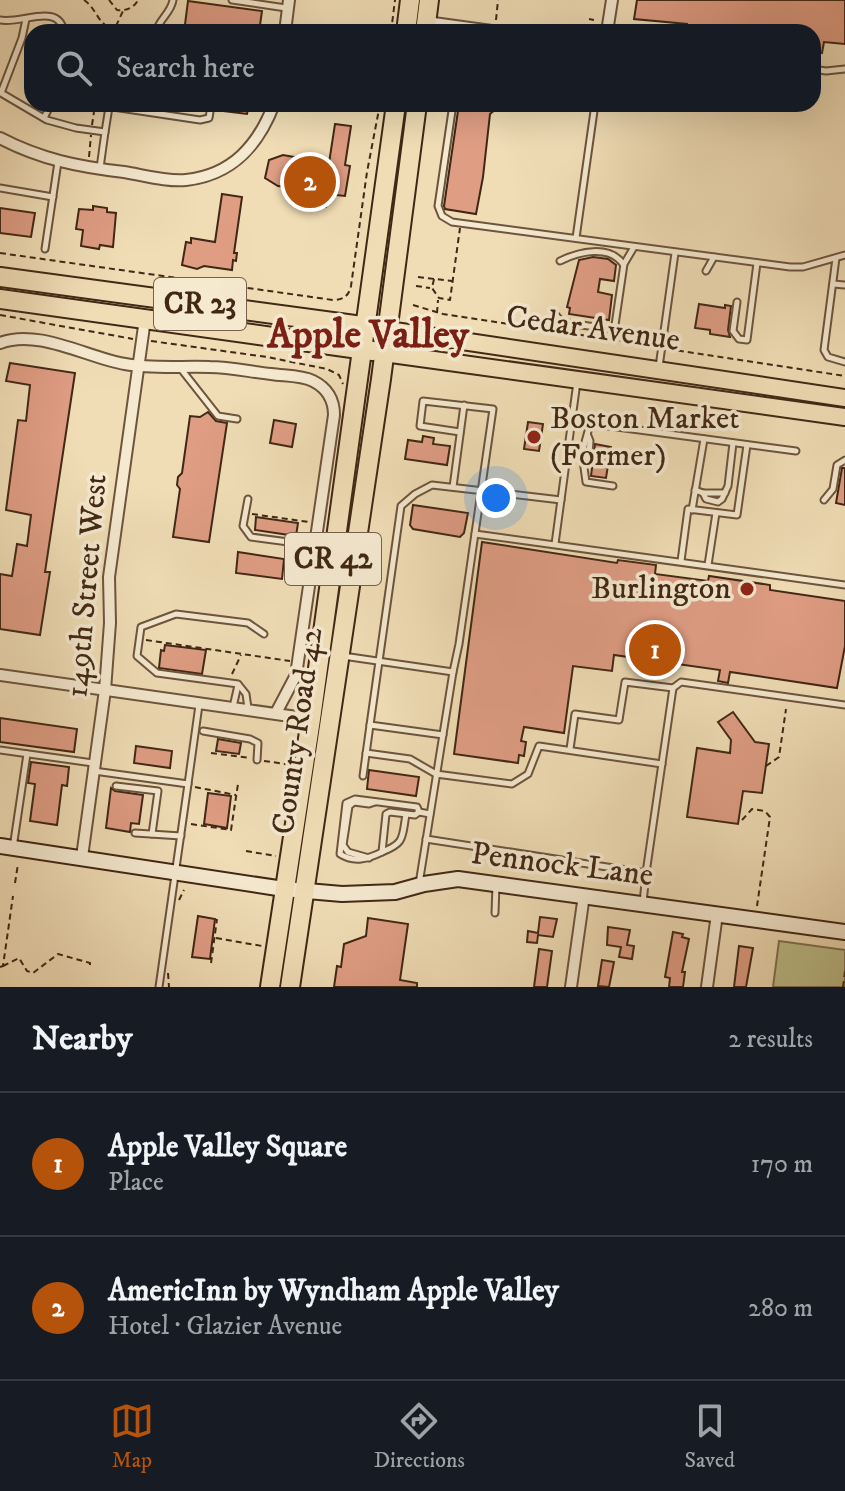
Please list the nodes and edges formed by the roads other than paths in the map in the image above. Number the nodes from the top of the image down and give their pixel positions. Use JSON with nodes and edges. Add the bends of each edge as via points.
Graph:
{"nodes":[{"id":1,"x":173,"y":0,"type":"edge"},
{"id":2,"x":232,"y":0,"type":"edge"},
{"id":3,"x":410,"y":0,"type":"edge"},
{"id":4,"x":429,"y":0,"type":"edge"},
{"id":5,"x":612,"y":0,"type":"edge"},
{"id":6,"x":289,"y":4,"type":"edge"},
{"id":7,"x":26,"y":19,"type":"junction"},
{"id":8,"x":0,"y":20,"type":"edge"},
{"id":9,"x":25,"y":24,"type":"edge"},
{"id":10,"x":63,"y":24,"type":"edge"},
{"id":11,"x":159,"y":24,"type":"edge"},
{"id":12,"x":286,"y":24,"type":"edge"},
{"id":13,"x":407,"y":24,"type":"edge"},
{"id":14,"x":426,"y":24,"type":"edge"},
{"id":15,"x":608,"y":24,"type":"edge"},
{"id":16,"x":24,"y":28,"type":"edge"},
{"id":17,"x":845,"y":69,"type":"edge"},
{"id":18,"x":821,"y":70,"type":"edge"},
{"id":19,"x":24,"y":106,"type":"edge"},
{"id":20,"x":34,"y":112,"type":"edge"},
{"id":21,"x":47,"y":112,"type":"edge"},
{"id":22,"x":108,"y":112,"type":"edge"},
{"id":23,"x":154,"y":112,"type":"edge"},
{"id":24,"x":210,"y":112,"type":"dead end"},
{"id":25,"x":271,"y":112,"type":"edge"},
{"id":26,"x":395,"y":112,"type":"edge"},
{"id":27,"x":416,"y":112,"type":"edge"},
{"id":28,"x":452,"y":112,"type":"edge"},
{"id":29,"x":594,"y":112,"type":"edge"},
{"id":30,"x":44,"y":118,"type":"junction"},
{"id":31,"x":105,"y":132,"type":"junction"},
{"id":32,"x":0,"y":138,"type":"edge"},
{"id":33,"x":58,"y":162,"type":"junction"},
{"id":34,"x":100,"y":169,"type":"junction"},
{"id":35,"x":0,"y":188,"type":"edge"},
{"id":36,"x":53,"y":197,"type":"junction"},
{"id":37,"x":576,"y":238,"type":"junction"},
{"id":38,"x":634,"y":247,"type":"junction"},
{"id":39,"x":45,"y":249,"type":"dead end"},
{"id":40,"x":675,"y":253,"type":"junction"},
{"id":41,"x":845,"y":255,"type":"edge"},
{"id":42,"x":714,"y":257,"type":"junction"},
{"id":43,"x":836,"y":257,"type":"junction"},
{"id":44,"x":560,"y":261,"type":"dead end"},
{"id":45,"x":757,"y":263,"type":"junction"},
{"id":46,"x":624,"y":264,"type":"junction"},
{"id":47,"x":706,"y":271,"type":"dead end"},
{"id":48,"x":0,"y":277,"type":"edge"},
{"id":49,"x":833,"y":284,"type":"junction"},
{"id":50,"x":845,"y":285,"type":"edge"},
{"id":51,"x":0,"y":299,"type":"edge"},
{"id":52,"x":737,"y":302,"type":"dead end"},
{"id":53,"x":553,"y":312,"type":"dead end"},
{"id":54,"x":145,"y":319,"type":"junction"},
{"id":55,"x":366,"y":326,"type":"junction"},
{"id":56,"x":388,"y":330,"type":"junction"},
{"id":57,"x":0,"y":343,"type":"edge"},
{"id":58,"x":362,"y":350,"type":"junction"},
{"id":59,"x":384,"y":353,"type":"junction"},
{"id":60,"x":845,"y":362,"type":"edge"},
{"id":61,"x":139,"y":366,"type":"junction"},
{"id":62,"x":180,"y":368,"type":"junction"},
{"id":63,"x":659,"y":368,"type":"junction"},
{"id":64,"x":577,"y":380,"type":"junction"},
{"id":65,"x":845,"y":398,"type":"edge"},
{"id":66,"x":464,"y":405,"type":"junction"},
{"id":67,"x":845,"y":417,"type":"edge"},
{"id":68,"x":237,"y":419,"type":"dead end"},
{"id":69,"x":572,"y":421,"type":"junction"},
{"id":70,"x":590,"y":424,"type":"junction"},
{"id":71,"x":460,"y":432,"type":"junction"},
{"id":72,"x":704,"y":439,"type":"junction"},
{"id":73,"x":733,"y":443,"type":"junction"},
{"id":74,"x":747,"y":445,"type":"junction"},
{"id":75,"x":796,"y":451,"type":"dead end"},
{"id":76,"x":845,"y":460,"type":"edge"},
{"id":77,"x":613,"y":486,"type":"dead end"},
{"id":78,"x":453,"y":487,"type":"junction"},
{"id":79,"x":481,"y":490,"type":"junction"},
{"id":80,"x":695,"y":490,"type":"junction"},
{"id":81,"x":248,"y":499,"type":"dead end"},
{"id":82,"x":561,"y":500,"type":"junction"},
{"id":83,"x":824,"y":500,"type":"dead end"},
{"id":84,"x":692,"y":510,"type":"junction"},
{"id":85,"x":716,"y":513,"type":"junction"},
{"id":86,"x":475,"y":534,"type":"junction"},
{"id":87,"x":296,"y":543,"type":"dead end"},
{"id":88,"x":555,"y":544,"type":"junction"},
{"id":89,"x":681,"y":561,"type":"junction"},
{"id":90,"x":708,"y":565,"type":"junction"},
{"id":91,"x":845,"y":585,"type":"edge"},
{"id":92,"x":264,"y":634,"type":"dead end"},
{"id":93,"x":339,"y":656,"type":"junction"},
{"id":94,"x":380,"y":662,"type":"junction"},
{"id":95,"x":453,"y":672,"type":"junction"},
{"id":96,"x":0,"y":675,"type":"edge"},
{"id":97,"x":238,"y":684,"type":"junction"},
{"id":98,"x":673,"y":688,"type":"junction"},
{"id":99,"x":105,"y":690,"type":"junction"},
{"id":100,"x":845,"y":695,"type":"edge"},
{"id":101,"x":199,"y":703,"type":"junction"},
{"id":102,"x":844,"y":705,"type":"edge"},
{"id":103,"x":233,"y":707,"type":"junction"},
{"id":104,"x":248,"y":710,"type":"junction"},
{"id":105,"x":276,"y":713,"type":"junction"},
{"id":106,"x":311,"y":719,"type":"junction"},
{"id":107,"x":370,"y":725,"type":"junction"},
{"id":108,"x":203,"y":731,"type":"dead end"},
{"id":109,"x":443,"y":735,"type":"junction"},
{"id":110,"x":570,"y":749,"type":"junction"},
{"id":111,"x":0,"y":750,"type":"edge"},
{"id":112,"x":366,"y":753,"type":"junction"},
{"id":113,"x":27,"y":754,"type":"junction"},
{"id":114,"x":257,"y":760,"type":"road end"},
{"id":115,"x":662,"y":764,"type":"junction"},
{"id":116,"x":94,"y":767,"type":"junction"},
{"id":117,"x":436,"y":774,"type":"junction"},
{"id":118,"x":363,"y":776,"type":"dead end"},
{"id":119,"x":138,"y":777,"type":"junction"},
{"id":120,"x":191,"y":785,"type":"junction"},
{"id":121,"x":116,"y":786,"type":"dead end"},
{"id":122,"x":137,"y":788,"type":"junction"},
{"id":123,"x":419,"y":812,"type":"junction"},
{"id":124,"x":406,"y":814,"type":"junction"},
{"id":125,"x":430,"y":814,"type":"junction"},
{"id":126,"x":135,"y":833,"type":"dead end"},
{"id":127,"x":152,"y":834,"type":"junction"},
{"id":128,"x":181,"y":836,"type":"junction"},
{"id":129,"x":426,"y":839,"type":"junction"},
{"id":130,"x":6,"y":847,"type":"edge"},
{"id":131,"x":382,"y":852,"type":"junction"},
{"id":132,"x":82,"y":857,"type":"junction"},
{"id":133,"x":176,"y":871,"type":"junction"},
{"id":134,"x":646,"y":873,"type":"junction"},
{"id":135,"x":496,"y":884,"type":"junction"},
{"id":136,"x":419,"y":885,"type":"junction"},
{"id":137,"x":284,"y":889,"type":"junction"},
{"id":138,"x":305,"y":891,"type":"junction"},
{"id":139,"x":584,"y":895,"type":"junction"},
{"id":140,"x":643,"y":904,"type":"junction"},
{"id":141,"x":495,"y":913,"type":"dead end"},
{"id":142,"x":717,"y":914,"type":"junction"},
{"id":143,"x":845,"y":932,"type":"edge"},
{"id":144,"x":159,"y":987,"type":"edge"},
{"id":145,"x":270,"y":987,"type":"edge"},
{"id":146,"x":290,"y":987,"type":"edge"},
{"id":147,"x":571,"y":987,"type":"edge"},
{"id":148,"x":707,"y":987,"type":"edge"}],
"edges":[{"from":1,"to":11,"type":"lane"},
{"from":2,"to":6,"type":"lane"},
{"from":3,"to":13,"type":"highway"},
{"from":4,"to":14,"type":"highway"},
{"from":5,"to":15,"type":"street"},
{"from":6,"to":12,"type":"street"},
{"from":7,"to":8,"type":"lane"},
{"from":7,"to":9,"type":"lane"},
{"from":7,"to":10,"type":"lane","via":[[49,15]]},
{"from":16,"to":19,"type":"lane","via":[[1,93]]},
{"from":17,"to":18,"type":"lane"},
{"from":20,"to":30,"type":"lane"},
{"from":21,"to":30,"type":"lane"},
{"from":22,"to":31,"type":"lane"},
{"from":23,"to":24,"type":"lane","via":[[200,120],[209,118]]},
{"from":25,"to":34,"type":"street","via":[[264,131],[243,156],[214,173],[184,180]]},
{"from":26,"to":55,"type":"highway","name":"County Road 42","number":"CR 42"},
{"from":27,"to":56,"type":"highway","name":"County Road 42","number":"CR 42"},
{"from":28,"to":37,"type":"lane","via":[[438,206],[442,216],[452,222]]},
{"from":29,"to":37,"type":"lane"},
{"from":30,"to":31,"type":"lane"},
{"from":31,"to":34,"type":"lane"},
{"from":32,"to":33,"type":"street"},
{"from":33,"to":34,"type":"street"},
{"from":33,"to":36,"type":"lane"},
{"from":35,"to":36,"type":"lane"},
{"from":36,"to":39,"type":"lane"},
{"from":37,"to":38,"type":"lane"},
{"from":38,"to":40,"type":"lane"},
{"from":38,"to":46,"type":"lane"},
{"from":40,"to":42,"type":"lane"},
{"from":40,"to":63,"type":"lane"},
{"from":41,"to":43,"type":"lane"},
{"from":42,"to":45,"type":"lane"},
{"from":42,"to":47,"type":"lane"},
{"from":43,"to":45,"type":"lane","via":[[803,267]]},
{"from":43,"to":49,"type":"lane"},
{"from":44,"to":46,"type":"lane","via":[[584,250],[614,255]]},
{"from":45,"to":52,"type":"lane","via":[[747,340],[733,331]]},
{"from":46,"to":53,"type":"lane","via":[[615,325],[609,329],[568,323]]},
{"from":48,"to":55,"type":"highway","name":"Cedar Avenue","number":"CR 23"},
{"from":49,"to":50,"type":"lane"},
{"from":49,"to":60,"type":"lane","via":[[824,350],[828,357]]},
{"from":51,"to":54,"type":"highway","name":"Cedar Avenue","number":"CR 23"},
{"from":54,"to":58,"type":"highway","name":"Cedar Avenue","number":"CR 23"},
{"from":54,"to":61,"type":"street","name":"149th Street West"},
{"from":55,"to":56,"type":"highway","name":"Cedar Avenue","number":"CR 23"},
{"from":55,"to":58,"type":"highway","name":"County Road 42","number":"CR 42"},
{"from":56,"to":59,"type":"highway","name":"County Road 42","number":"CR 42"},
{"from":56,"to":63,"type":"main road","name":"Cedar Avenue","number":"CR 23"},
{"from":57,"to":61,"type":"street","via":[[49,343]]},
{"from":58,"to":59,"type":"highway","name":"Cedar Avenue","number":"CR 23"},
{"from":58,"to":106,"type":"highway","name":"County Road 42","number":"CR 42"},
{"from":59,"to":64,"type":"main road","name":"Cedar Avenue","number":"CR 23"},
{"from":59,"to":93,"type":"highway","name":"County Road 42","number":"CR 42"},
{"from":61,"to":62,"type":"street"},
{"from":61,"to":99,"type":"street","name":"149th Street West","via":[[109,577]]},
{"from":62,"to":68,"type":"lane","via":[[218,416]]},
{"from":62,"to":105,"type":"street","via":[[307,379],[332,399],[334,415],[296,675]]},
{"from":63,"to":65,"type":"main road","name":"Cedar Avenue","number":"CR 23"},
{"from":64,"to":67,"type":"main road","name":"Cedar Avenue","number":"CR 23"},
{"from":64,"to":69,"type":"lane"},
{"from":66,"to":71,"type":"lane"},
{"from":66,"to":71,"type":"lane","via":[[423,401],[420,426]]},
{"from":66,"to":79,"type":"lane","via":[[493,409]]},
{"from":69,"to":70,"type":"lane"},
{"from":69,"to":82,"type":"lane"},
{"from":70,"to":72,"type":"lane"},
{"from":70,"to":77,"type":"lane","via":[[586,482]]},
{"from":71,"to":78,"type":"lane"},
{"from":72,"to":73,"type":"lane"},
{"from":72,"to":80,"type":"lane"},
{"from":73,"to":74,"type":"lane"},
{"from":73,"to":80,"type":"lane","via":[[726,492],[718,502]]},
{"from":74,"to":75,"type":"lane"},
{"from":74,"to":85,"type":"lane","via":[[737,515]]},
{"from":76,"to":83,"type":"lane","via":[[837,465],[833,489]]},
{"from":78,"to":79,"type":"lane"},
{"from":78,"to":94,"type":"lane","via":[[432,485],[401,506]]},
{"from":79,"to":82,"type":"lane"},
{"from":79,"to":86,"type":"lane"},
{"from":80,"to":84,"type":"lane"},
{"from":81,"to":87,"type":"lane","via":[[243,526],[251,537]]},
{"from":82,"to":88,"type":"lane"},
{"from":84,"to":85,"type":"lane"},
{"from":84,"to":89,"type":"lane","via":[[688,509]]},
{"from":85,"to":90,"type":"lane"},
{"from":86,"to":88,"type":"lane"},
{"from":86,"to":95,"type":"lane"},
{"from":88,"to":89,"type":"lane"},
{"from":89,"to":90,"type":"lane"},
{"from":90,"to":91,"type":"lane"},
{"from":92,"to":97,"type":"lane","via":[[248,623],[176,614],[141,627],[137,656],[157,673]]},
{"from":93,"to":94,"type":"lane"},
{"from":93,"to":138,"type":"highway","name":"County Road 42","number":"CR 42"},
{"from":94,"to":95,"type":"lane"},
{"from":94,"to":107,"type":"lane"},
{"from":95,"to":109,"type":"lane"},
{"from":96,"to":99,"type":"street"},
{"from":97,"to":103,"type":"lane"},
{"from":97,"to":104,"type":"lane"},
{"from":98,"to":102,"type":"lane","via":[[681,682]]},
{"from":98,"to":110,"type":"lane","via":[[625,682],[619,720],[575,714]]},
{"from":98,"to":115,"type":"lane"},
{"from":99,"to":101,"type":"street"},
{"from":99,"to":116,"type":"street","name":"149th Street West"},
{"from":100,"to":102,"type":"lane"},
{"from":101,"to":103,"type":"street"},
{"from":101,"to":120,"type":"lane"},
{"from":103,"to":104,"type":"street"},
{"from":104,"to":105,"type":"street"},
{"from":105,"to":106,"type":"street"},
{"from":106,"to":137,"type":"highway","name":"County Road 42","number":"CR 42"},
{"from":107,"to":109,"type":"lane"},
{"from":107,"to":112,"type":"lane"},
{"from":108,"to":114,"type":"lane","via":[[258,743]]},
{"from":109,"to":117,"type":"lane"},
{"from":110,"to":115,"type":"lane"},
{"from":110,"to":117,"type":"lane","via":[[539,746],[528,774],[512,784]]},
{"from":111,"to":113,"type":"lane"},
{"from":112,"to":117,"type":"lane","via":[[410,759]]},
{"from":112,"to":118,"type":"lane"},
{"from":113,"to":116,"type":"lane"},
{"from":113,"to":130,"type":"lane"},
{"from":115,"to":134,"type":"lane"},
{"from":116,"to":119,"type":"lane"},
{"from":116,"to":132,"type":"street","name":"149th Street West"},
{"from":117,"to":125,"type":"lane"},
{"from":119,"to":120,"type":"lane"},
{"from":119,"to":122,"type":"lane"},
{"from":120,"to":128,"type":"lane"},
{"from":121,"to":122,"type":"lane"},
{"from":122,"to":127,"type":"lane","via":[[158,791]]},
{"from":123,"to":124,"type":"lane"},
{"from":123,"to":125,"type":"lane"},
{"from":123,"to":131,"type":"lane","via":[[417,807],[355,799],[346,803],[340,854],[365,860]]},
{"from":124,"to":131,"type":"lane","via":[[402,841]]},
{"from":124,"to":131,"type":"lane","via":[[386,814]]},
{"from":125,"to":129,"type":"lane"},
{"from":126,"to":127,"type":"lane"},
{"from":127,"to":128,"type":"lane"},
{"from":128,"to":133,"type":"lane"},
{"from":129,"to":134,"type":"lane"},
{"from":129,"to":136,"type":"lane"},
{"from":130,"to":132,"type":"street","name":"Pennock Lane"},
{"from":132,"to":133,"type":"street","name":"Pennock Lane"},
{"from":133,"to":137,"type":"street","name":"Pennock Lane"},
{"from":133,"to":144,"type":"lane"},
{"from":134,"to":140,"type":"lane"},
{"from":135,"to":136,"type":"street","name":"Pennock Lane","via":[[458,879]]},
{"from":135,"to":139,"type":"street","name":"Pennock Lane"},
{"from":135,"to":141,"type":"lane"},
{"from":136,"to":138,"type":"street","name":"Pennock Lane","via":[[365,895]]},
{"from":137,"to":138,"type":"street","name":"Pennock Lane"},
{"from":137,"to":145,"type":"highway","name":"County Road 42","number":"CR 42"},
{"from":138,"to":146,"type":"highway","name":"County Road 42","number":"CR 42"},
{"from":139,"to":140,"type":"street","name":"Pennock Lane"},
{"from":139,"to":147,"type":"street"},
{"from":140,"to":142,"type":"street","name":"Pennock Lane"},
{"from":142,"to":143,"type":"street","name":"Pennock Lane"},
{"from":142,"to":148,"type":"street"}]}
